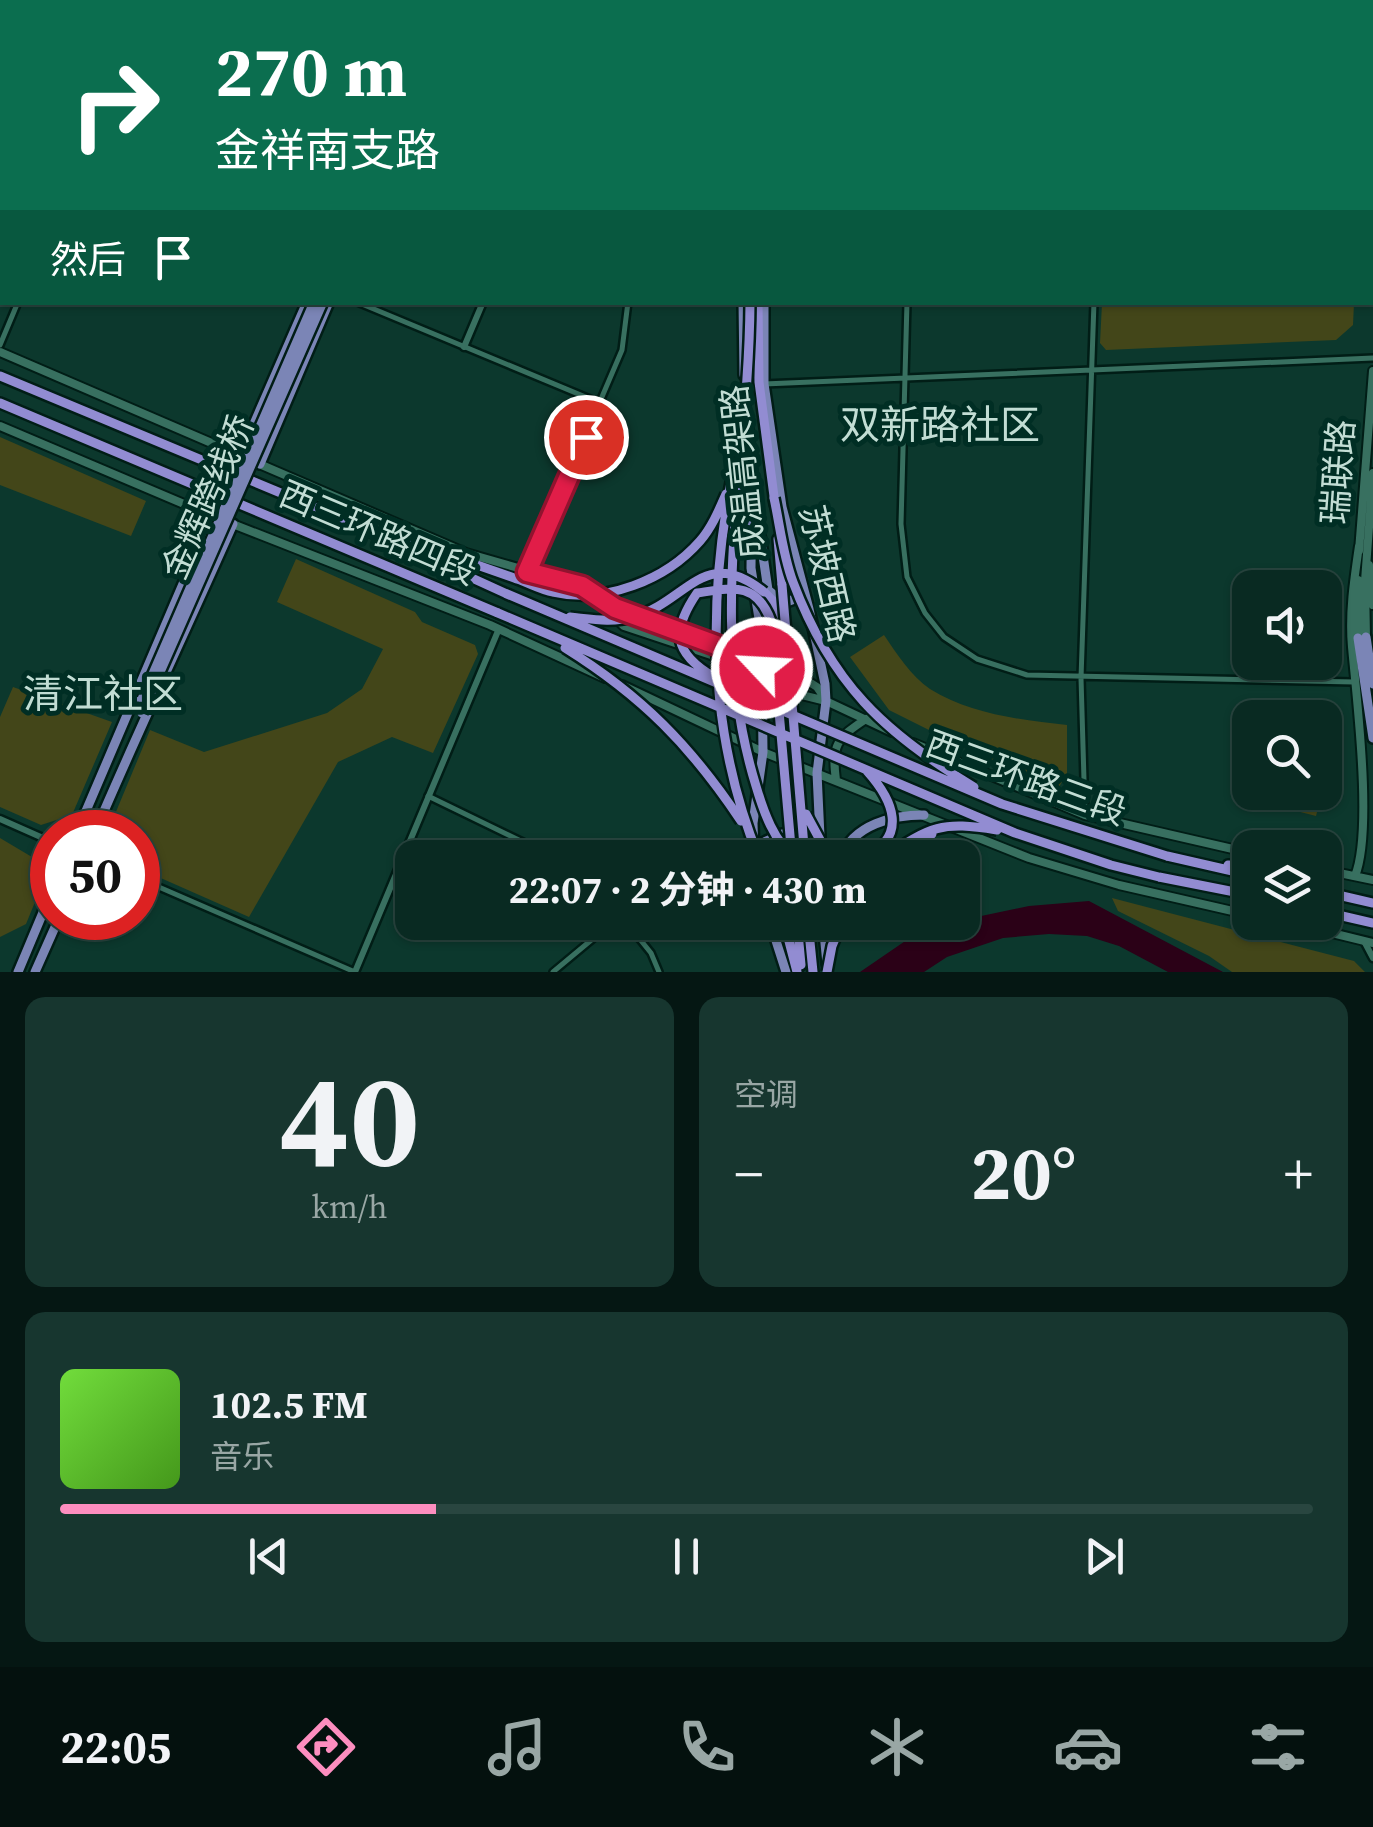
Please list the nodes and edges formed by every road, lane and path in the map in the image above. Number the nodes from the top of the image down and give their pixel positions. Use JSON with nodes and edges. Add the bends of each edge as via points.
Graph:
{"nodes":[{"id":1,"x":17,"y":305,"type":"edge"},
{"id":2,"x":309,"y":305,"type":"edge"},
{"id":3,"x":309,"y":305,"type":"edge"},
{"id":4,"x":325,"y":305,"type":"edge"},
{"id":5,"x":325,"y":305,"type":"edge"},
{"id":6,"x":364,"y":305,"type":"edge"},
{"id":7,"x":481,"y":305,"type":"edge"},
{"id":8,"x":628,"y":305,"type":"edge"},
{"id":9,"x":746,"y":305,"type":"edge"},
{"id":10,"x":746,"y":305,"type":"edge"},
{"id":11,"x":761,"y":305,"type":"edge"},
{"id":12,"x":761,"y":305,"type":"edge"},
{"id":13,"x":907,"y":305,"type":"edge"},
{"id":14,"x":1094,"y":305,"type":"edge"},
{"id":15,"x":464,"y":346,"type":"junction"},
{"id":16,"x":0,"y":349,"type":"edge"},
{"id":17,"x":1373,"y":358,"type":"edge"},
{"id":18,"x":1092,"y":370,"type":"junction"},
{"id":19,"x":1373,"y":371,"type":"edge"},
{"id":20,"x":2,"y":377,"type":"edge"},
{"id":21,"x":906,"y":380,"type":"junction"},
{"id":22,"x":764,"y":384,"type":"junction"},
{"id":23,"x":0,"y":403,"type":"edge"},
{"id":24,"x":600,"y":403,"type":"junction"},
{"id":25,"x":0,"y":426,"type":"edge"},
{"id":26,"x":741,"y":435,"type":"junction"},
{"id":27,"x":240,"y":456,"type":"junction"},
{"id":28,"x":260,"y":464,"type":"junction"},
{"id":29,"x":1373,"y":473,"type":"edge"},
{"id":30,"x":752,"y":478,"type":"junction"},
{"id":31,"x":731,"y":482,"type":"junction"},
{"id":32,"x":774,"y":498,"type":"junction"},
{"id":33,"x":212,"y":516,"type":"junction"},
{"id":34,"x":336,"y":516,"type":"junction"},
{"id":35,"x":233,"y":524,"type":"junction"},
{"id":36,"x":1366,"y":544,"type":"edge"},
{"id":37,"x":527,"y":572,"type":"junction"},
{"id":38,"x":1372,"y":578,"type":"edge"},
{"id":39,"x":802,"y":587,"type":"junction"},
{"id":40,"x":1373,"y":606,"type":"edge"},
{"id":41,"x":560,"y":616,"type":"junction"},
{"id":42,"x":498,"y":631,"type":"junction"},
{"id":43,"x":542,"y":633,"type":"junction"},
{"id":44,"x":788,"y":636,"type":"junction"},
{"id":45,"x":1362,"y":637,"type":"junction"},
{"id":46,"x":762,"y":668,"type":"junction"},
{"id":47,"x":1081,"y":678,"type":"junction"},
{"id":48,"x":1357,"y":682,"type":"junction"},
{"id":49,"x":1373,"y":684,"type":"edge"},
{"id":50,"x":761,"y":685,"type":"junction"},
{"id":51,"x":747,"y":696,"type":"junction"},
{"id":52,"x":826,"y":701,"type":"junction"},
{"id":53,"x":141,"y":708,"type":"junction"},
{"id":54,"x":788,"y":713,"type":"joint"},
{"id":55,"x":866,"y":720,"type":"junction"},
{"id":56,"x":120,"y":736,"type":"junction"},
{"id":57,"x":791,"y":737,"type":"joint"},
{"id":58,"x":1373,"y":738,"type":"edge"},
{"id":59,"x":131,"y":744,"type":"junction"},
{"id":60,"x":762,"y":752,"type":"junction"},
{"id":61,"x":866,"y":768,"type":"junction"},
{"id":62,"x":817,"y":773,"type":"junction"},
{"id":63,"x":836,"y":780,"type":"junction"},
{"id":64,"x":801,"y":794,"type":"junction"},
{"id":65,"x":428,"y":796,"type":"junction"},
{"id":66,"x":1002,"y":804,"type":"junction"},
{"id":67,"x":87,"y":810,"type":"edge"},
{"id":68,"x":104,"y":810,"type":"edge"},
{"id":69,"x":1085,"y":814,"type":"junction"},
{"id":70,"x":924,"y":815,"type":"junction"},
{"id":71,"x":0,"y":819,"type":"edge"},
{"id":72,"x":958,"y":824,"type":"junction"},
{"id":73,"x":747,"y":829,"type":"junction"},
{"id":74,"x":30,"y":832,"type":"edge"},
{"id":75,"x":1015,"y":833,"type":"junction"},
{"id":76,"x":519,"y":840,"type":"edge"},
{"id":77,"x":751,"y":840,"type":"edge"},
{"id":78,"x":756,"y":840,"type":"edge"},
{"id":79,"x":774,"y":840,"type":"edge"},
{"id":80,"x":779,"y":840,"type":"edge"},
{"id":81,"x":792,"y":840,"type":"edge"},
{"id":82,"x":799,"y":840,"type":"edge"},
{"id":83,"x":805,"y":840,"type":"edge"},
{"id":84,"x":819,"y":840,"type":"edge"},
{"id":85,"x":820,"y":840,"type":"edge"},
{"id":86,"x":853,"y":840,"type":"edge"},
{"id":87,"x":886,"y":840,"type":"edge"},
{"id":88,"x":914,"y":840,"type":"edge"},
{"id":89,"x":924,"y":840,"type":"edge"},
{"id":90,"x":1232,"y":849,"type":"edge"},
{"id":91,"x":1371,"y":851,"type":"edge"},
{"id":92,"x":1204,"y":865,"type":"junction"},
{"id":93,"x":1232,"y":866,"type":"edge"},
{"id":94,"x":1232,"y":871,"type":"edge"},
{"id":95,"x":1342,"y":873,"type":"edge"},
{"id":96,"x":1355,"y":876,"type":"junction"},
{"id":97,"x":1373,"y":880,"type":"edge"},
{"id":98,"x":160,"y":888,"type":"edge"},
{"id":99,"x":1232,"y":891,"type":"edge"},
{"id":100,"x":1342,"y":896,"type":"edge"},
{"id":101,"x":1373,"y":904,"type":"edge"},
{"id":102,"x":1232,"y":910,"type":"edge"},
{"id":103,"x":1342,"y":916,"type":"edge"},
{"id":104,"x":1373,"y":924,"type":"edge"},
{"id":105,"x":1342,"y":935,"type":"edge"},
{"id":106,"x":32,"y":940,"type":"edge"},
{"id":107,"x":49,"y":940,"type":"edge"},
{"id":108,"x":591,"y":940,"type":"edge"},
{"id":109,"x":640,"y":940,"type":"edge"},
{"id":110,"x":776,"y":940,"type":"edge"},
{"id":111,"x":789,"y":940,"type":"edge"},
{"id":112,"x":798,"y":940,"type":"edge"},
{"id":113,"x":810,"y":940,"type":"edge"},
{"id":114,"x":825,"y":940,"type":"edge"},
{"id":115,"x":834,"y":940,"type":"edge"},
{"id":116,"x":1363,"y":940,"type":"junction"},
{"id":117,"x":1373,"y":943,"type":"edge"},
{"id":118,"x":1373,"y":958,"type":"edge"},
{"id":119,"x":18,"y":972,"type":"edge"},
{"id":120,"x":35,"y":972,"type":"edge"},
{"id":121,"x":355,"y":972,"type":"edge"},
{"id":122,"x":553,"y":972,"type":"edge"},
{"id":123,"x":659,"y":972,"type":"edge"},
{"id":124,"x":786,"y":972,"type":"edge"},
{"id":125,"x":799,"y":972,"type":"edge"},
{"id":126,"x":813,"y":972,"type":"edge"},
{"id":127,"x":828,"y":972,"type":"edge"}],
"edges":[{"from":1,"to":16,"type":"street"},
{"from":2,"to":27,"type":"main road"},
{"from":3,"to":53,"type":"main road","name":"金辉跨线桥","bridge":true},
{"from":4,"to":53,"type":"main road","name":"金辉跨线桥","bridge":true},
{"from":5,"to":28,"type":"main road"},
{"from":6,"to":15,"type":"street"},
{"from":7,"to":15,"type":"street"},
{"from":8,"to":24,"type":"street","via":[[622,350]]},
{"from":9,"to":26,"type":"highway","bridge":true},
{"from":10,"to":30,"type":"main road","name":"苏坡西路","via":[[742,344]]},
{"from":11,"to":22,"type":"main road","name":"苏坡西路"},
{"from":12,"to":32,"type":"highway","name":"成温高架路","via":[[759,382]]},
{"from":13,"to":21,"type":"street"},
{"from":14,"to":18,"type":"street"},
{"from":15,"to":24,"type":"street"},
{"from":16,"to":27,"type":"main road"},
{"from":17,"to":18,"type":"street"},
{"from":18,"to":21,"type":"street"},
{"from":18,"to":47,"type":"street"},
{"from":19,"to":36,"type":"main road","name":"瑞联路"},
{"from":20,"to":34,"type":"highway","name":"西三环路四段"},
{"from":21,"to":22,"type":"street"},
{"from":21,"to":47,"type":"street","via":[[901,524],[907,577],[925,613],[944,637],[976,659],[1027,675]]},
{"from":22,"to":39,"type":"main road","name":"苏坡西路"},
{"from":23,"to":43,"type":"highway","name":"西三环路四段","bridge":true},
{"from":24,"to":37,"type":"street"},
{"from":25,"to":33,"type":"main road"},
{"from":26,"to":31,"type":"highway","name":"成温高架路","bridge":true},
{"from":26,"to":80,"type":"highway","bridge":true,"via":[[731,555],[732,672],[761,803]]},
{"from":27,"to":28,"type":"main road"},
{"from":28,"to":37,"type":"main road","via":[[466,553]]},
{"from":29,"to":36,"type":"main road","name":"瑞联路"},
{"from":30,"to":39,"type":"main road","via":[[768,590],[790,603]]},
{"from":30,"to":46,"type":"main road","name":"苏坡西路","via":[[751,568]]},
{"from":31,"to":34,"type":"highway","bridge":true,"via":[[704,538],[688,553],[636,585],[590,595],[552,592]]},
{"from":31,"to":73,"type":"highway","name":"成温高架路","bridge":true,"via":[[718,584],[717,675]]},
{"from":32,"to":44,"type":"highway","name":"成温高架路","bridge":true},
{"from":32,"to":66,"type":"highway","bridge":true,"via":[[791,579],[844,682],[890,730]]},
{"from":33,"to":35,"type":"main road"},
{"from":33,"to":56,"type":"main road"},
{"from":34,"to":41,"type":"highway","name":"西三环路四段","bridge":true},
{"from":35,"to":42,"type":"main road"},
{"from":35,"to":59,"type":"main road"},
{"from":36,"to":38,"type":"main road"},
{"from":36,"to":45,"type":"main road","name":"瑞联路"},
{"from":36,"to":48,"type":"main road","via":[[1351,626]]},
{"from":37,"to":46,"type":"main road","via":[[582,586],[624,626]]},
{"from":38,"to":40,"type":"main road"},
{"from":39,"to":52,"type":"main road","name":"苏坡西路"},
{"from":41,"to":44,"type":"highway","bridge":true,"via":[[634,617],[719,571],[746,578],[773,600]]},
{"from":41,"to":51,"type":"highway","name":"西三环路四段","bridge":true},
{"from":42,"to":60,"type":"main road"},
{"from":42,"to":65,"type":"street"},
{"from":43,"to":57,"type":"highway","name":"西三环路四段","bridge":true},
{"from":43,"to":73,"type":"highway","bridge":true,"via":[[665,722]]},
{"from":44,"to":64,"type":"highway","name":"成温高架路","bridge":true},
{"from":45,"to":49,"type":"main road"},
{"from":45,"to":58,"type":"main road"},
{"from":46,"to":50,"type":"main road","name":"苏坡西路"},
{"from":46,"to":52,"type":"main road","via":[[806,680]]},
{"from":47,"to":48,"type":"street"},
{"from":47,"to":69,"type":"street"},
{"from":48,"to":91,"type":"main road"},
{"from":50,"to":52,"type":"main road"},
{"from":50,"to":60,"type":"main road","name":"苏坡西路"},
{"from":51,"to":54,"type":"highway","name":"西三环路四段","bridge":true},
{"from":51,"to":81,"type":"highway","bridge":true,"via":[[697,666],[679,641],[682,615],[696,594],[744,590],[764,603],[772,621]]},
{"from":52,"to":55,"type":"main road"},
{"from":52,"to":62,"type":"main road","name":"苏坡西路"},
{"from":53,"to":56,"type":"main road"},
{"from":53,"to":59,"type":"main road"},
{"from":54,"to":66,"type":"highway","name":"西三环路三段","bridge":true},
{"from":55,"to":63,"type":"main road","via":[[838,742]]},
{"from":55,"to":69,"type":"main road"},
{"from":56,"to":67,"type":"main road"},
{"from":57,"to":61,"type":"highway","name":"西三环路三段","bridge":true},
{"from":59,"to":68,"type":"main road"},
{"from":60,"to":62,"type":"main road"},
{"from":60,"to":78,"type":"main road","name":"苏坡西路"},
{"from":61,"to":75,"type":"highway","name":"西三环路三段","bridge":true},
{"from":61,"to":87,"type":"highway","bridge":true,"via":[[893,808]]},
{"from":62,"to":63,"type":"main road"},
{"from":62,"to":85,"type":"main road","name":"苏坡西路"},
{"from":63,"to":70,"type":"main road"},
{"from":64,"to":83,"type":"highway","name":"成温高架路","bridge":true},
{"from":64,"to":84,"type":"highway","bridge":true},
{"from":65,"to":76,"type":"street"},
{"from":65,"to":121,"type":"street"},
{"from":66,"to":92,"type":"highway","name":"西三环路三段","bridge":true},
{"from":69,"to":90,"type":"main road"},
{"from":70,"to":86,"type":"main road","via":[[894,815]]},
{"from":70,"to":102,"type":"main road","via":[[1064,870]]},
{"from":71,"to":74,"type":"street"},
{"from":72,"to":75,"type":"highway","bridge":true},
{"from":72,"to":88,"type":"highway","bridge":true},
{"from":72,"to":89,"type":"highway","bridge":true},
{"from":73,"to":77,"type":"highway","name":"成温高架路","bridge":true},
{"from":75,"to":99,"type":"highway","name":"西三环路三段","bridge":true,"via":[[1111,865]]},
{"from":79,"to":82,"type":"main road","via":[[796,833]]},
{"from":91,"to":96,"type":"main road"},
{"from":92,"to":93,"type":"highway"},
{"from":92,"to":94,"type":"highway","name":"西三环路三段"},
{"from":95,"to":96,"type":"main road"},
{"from":96,"to":97,"type":"main road"},
{"from":98,"to":121,"type":"street"},
{"from":100,"to":101,"type":"highway"},
{"from":103,"to":104,"type":"highway"},
{"from":105,"to":116,"type":"main road"},
{"from":106,"to":119,"type":"main road"},
{"from":107,"to":120,"type":"main road"},
{"from":108,"to":122,"type":"street"},
{"from":109,"to":123,"type":"street"},
{"from":110,"to":124,"type":"main road"},
{"from":111,"to":125,"type":"highway"},
{"from":112,"to":125,"type":"highway"},
{"from":113,"to":126,"type":"highway"},
{"from":114,"to":127,"type":"main road"},
{"from":115,"to":127,"type":"highway","bridge":true},
{"from":116,"to":117,"type":"main road"},
{"from":116,"to":118,"type":"street"}]}
